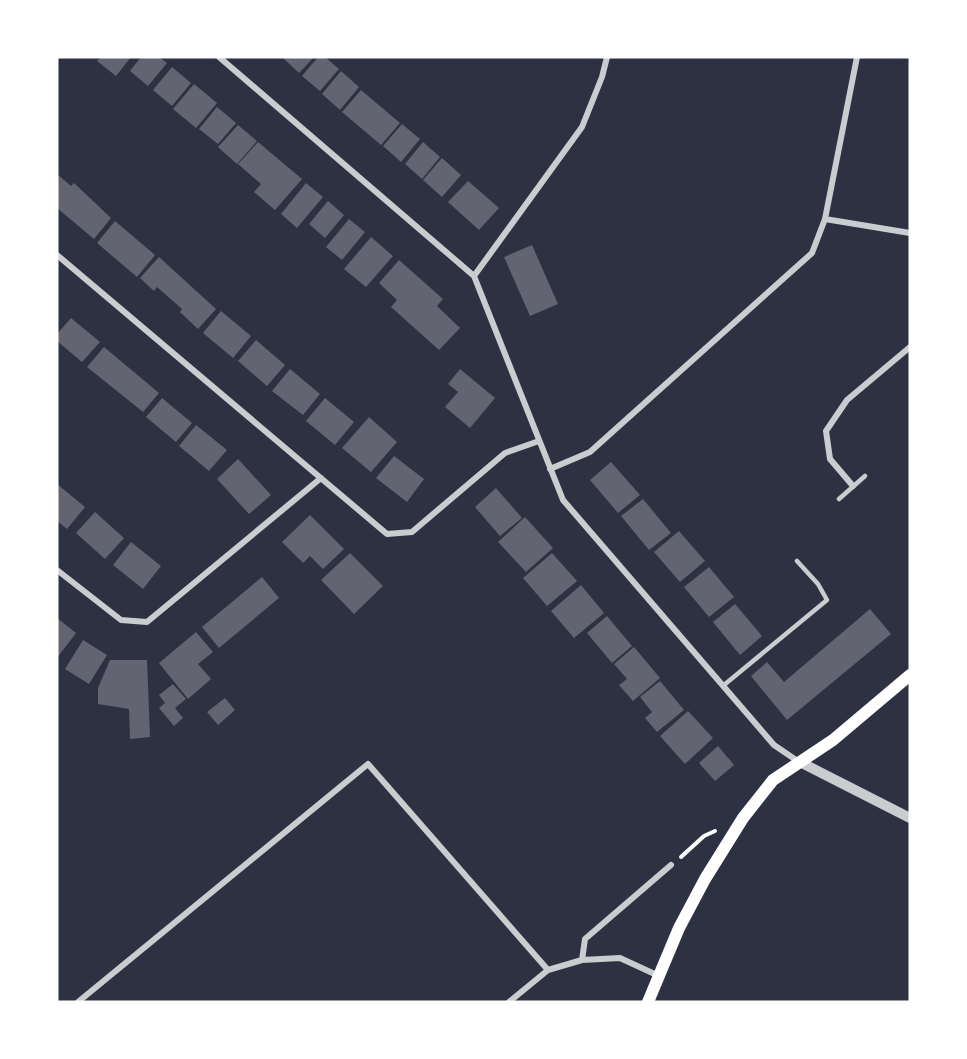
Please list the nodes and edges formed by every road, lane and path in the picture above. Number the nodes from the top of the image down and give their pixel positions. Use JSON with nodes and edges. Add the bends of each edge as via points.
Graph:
{"nodes":[{"id":1,"x":219,"y":57,"type":"edge"},
{"id":2,"x":607,"y":57,"type":"edge"},
{"id":3,"x":857,"y":57,"type":"edge"},
{"id":4,"x":825,"y":219,"type":"junction"},
{"id":5,"x":910,"y":233,"type":"edge"},
{"id":6,"x":57,"y":255,"type":"edge"},
{"id":7,"x":474,"y":276,"type":"junction"},
{"id":8,"x":910,"y":347,"type":"edge"},
{"id":9,"x":539,"y":441,"type":"junction"},
{"id":10,"x":550,"y":469,"type":"junction"},
{"id":11,"x":865,"y":476,"type":"dead end"},
{"id":12,"x":321,"y":478,"type":"junction"},
{"id":13,"x":853,"y":486,"type":"junction"},
{"id":14,"x":839,"y":499,"type":"dead end"},
{"id":15,"x":797,"y":561,"type":"dead end"},
{"id":16,"x":57,"y":570,"type":"edge"},
{"id":17,"x":910,"y":675,"type":"edge"},
{"id":18,"x":724,"y":685,"type":"junction"},
{"id":19,"x":800,"y":762,"type":"junction"},
{"id":20,"x":742,"y":818,"type":"junction"},
{"id":21,"x":910,"y":818,"type":"edge"},
{"id":22,"x":671,"y":865,"type":"joint"},
{"id":23,"x":582,"y":960,"type":"junction"},
{"id":24,"x":548,"y":970,"type":"junction"},
{"id":25,"x":659,"y":976,"type":"junction"},
{"id":26,"x":78,"y":1002,"type":"edge"},
{"id":27,"x":508,"y":1002,"type":"edge"},
{"id":28,"x":648,"y":1002,"type":"edge"}],
"edges":[{"from":1,"to":7,"type":"street"},
{"from":2,"to":7,"type":"street","via":[[582,127]]},
{"from":3,"to":4,"type":"street"},
{"from":4,"to":5,"type":"street"},
{"from":4,"to":10,"type":"street","via":[[812,253],[590,452]]},
{"from":6,"to":12,"type":"street"},
{"from":7,"to":9,"type":"street"},
{"from":8,"to":13,"type":"street","via":[[847,400],[826,431],[830,459]]},
{"from":9,"to":10,"type":"street"},
{"from":9,"to":12,"type":"street","via":[[505,453],[412,532],[387,534]]},
{"from":10,"to":18,"type":"street","via":[[563,500]]},
{"from":11,"to":13,"type":"lane"},
{"from":12,"to":16,"type":"street","via":[[147,622],[121,620]]},
{"from":13,"to":14,"type":"lane"},
{"from":15,"to":18,"type":"lane","via":[[827,600]]},
{"from":17,"to":19,"type":"main road","via":[[833,740]]},
{"from":18,"to":19,"type":"street","via":[[774,745]]},
{"from":19,"to":20,"type":"main road","via":[[773,780]]},
{"from":19,"to":21,"type":"street"},
{"from":20,"to":22,"type":"path","via":[[704,836]]},
{"from":20,"to":25,"type":"main road","via":[[679,928]]},
{"from":22,"to":23,"type":"street","via":[[585,939]]},
{"from":23,"to":24,"type":"street"},
{"from":23,"to":25,"type":"street","via":[[620,958]]},
{"from":24,"to":26,"type":"street","via":[[368,764]]},
{"from":24,"to":27,"type":"street"},
{"from":25,"to":28,"type":"main road"}]}
